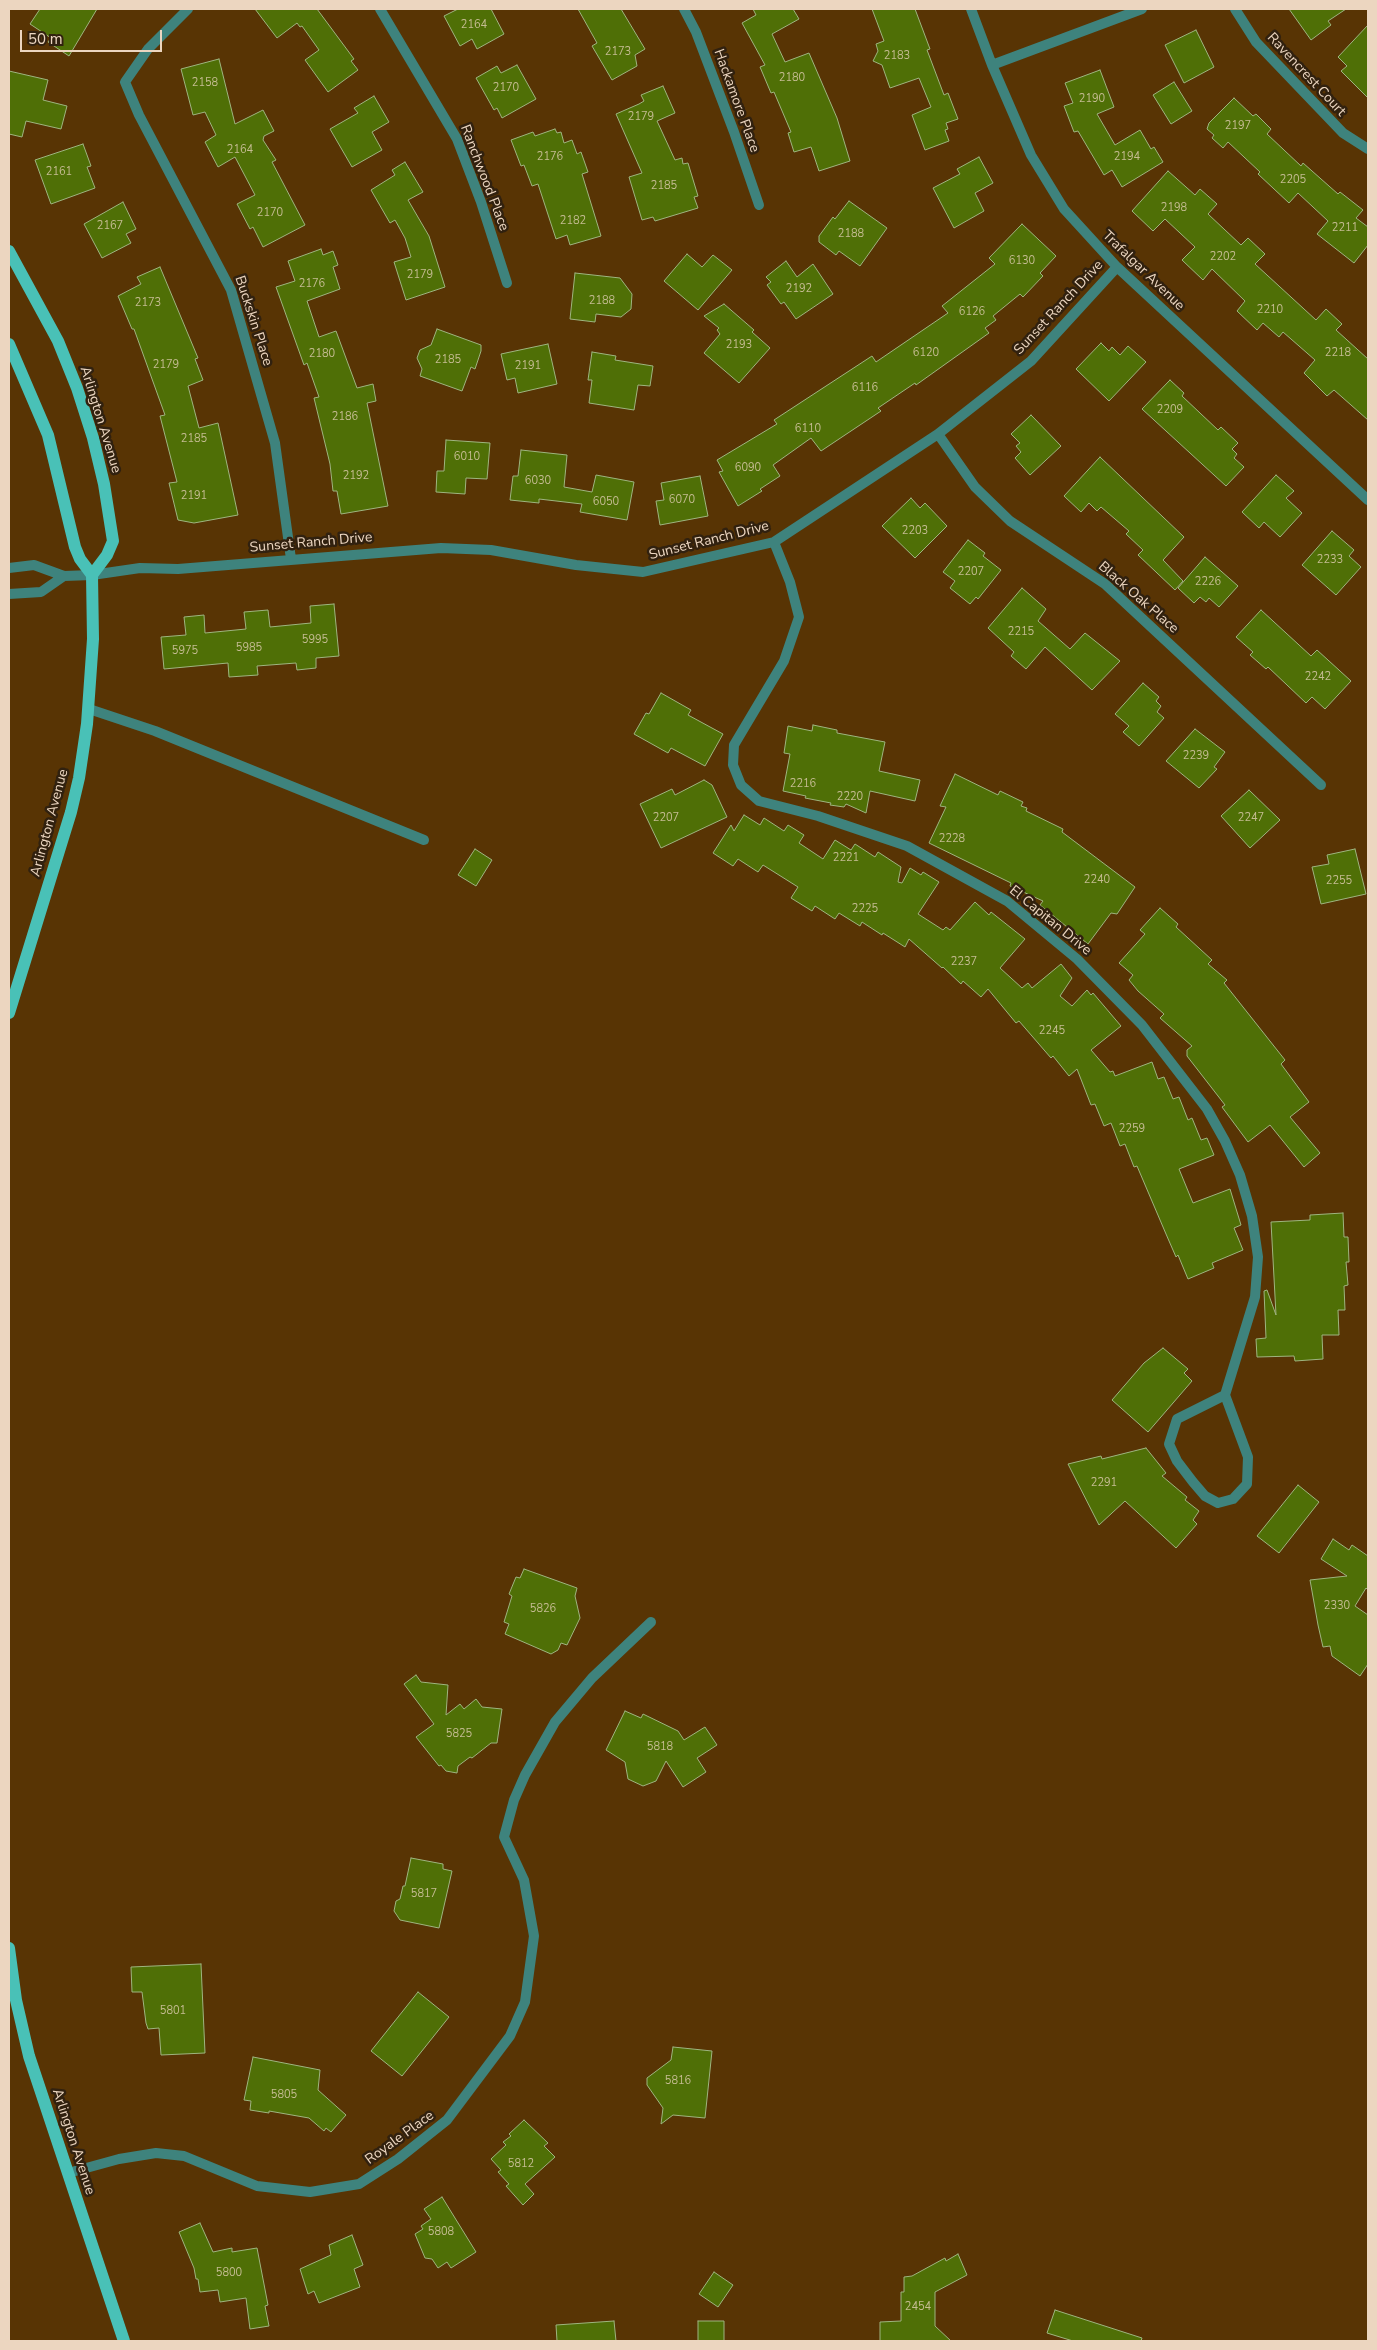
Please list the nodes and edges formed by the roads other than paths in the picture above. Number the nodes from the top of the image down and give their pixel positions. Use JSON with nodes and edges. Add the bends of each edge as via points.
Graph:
{"nodes":[{"id":1,"x":188,"y":9,"type":"edge"},
{"id":2,"x":380,"y":9,"type":"edge"},
{"id":3,"x":684,"y":9,"type":"edge"},
{"id":4,"x":971,"y":9,"type":"edge"},
{"id":5,"x":1142,"y":9,"type":"edge"},
{"id":6,"x":1235,"y":9,"type":"edge"},
{"id":7,"x":992,"y":65,"type":"junction"},
{"id":8,"x":1368,"y":149,"type":"edge"},
{"id":9,"x":759,"y":205,"type":"dead end"},
{"id":10,"x":9,"y":251,"type":"edge"},
{"id":11,"x":1117,"y":267,"type":"junction"},
{"id":12,"x":507,"y":283,"type":"dead end"},
{"id":13,"x":9,"y":344,"type":"edge"},
{"id":14,"x":938,"y":434,"type":"junction"},
{"id":15,"x":1368,"y":500,"type":"edge"},
{"id":16,"x":774,"y":542,"type":"junction"},
{"id":17,"x":291,"y":559,"type":"junction"},
{"id":18,"x":9,"y":568,"type":"edge"},
{"id":19,"x":92,"y":575,"type":"junction"},
{"id":20,"x":64,"y":576,"type":"junction"},
{"id":21,"x":9,"y":594,"type":"edge"},
{"id":22,"x":89,"y":710,"type":"junction"},
{"id":23,"x":1321,"y":785,"type":"dead end"},
{"id":24,"x":424,"y":840,"type":"dead end"},
{"id":25,"x":9,"y":1013,"type":"edge"},
{"id":26,"x":1225,"y":1396,"type":"junction"},
{"id":27,"x":650,"y":1622,"type":"dead end"},
{"id":28,"x":9,"y":1948,"type":"edge"},
{"id":29,"x":68,"y":2173,"type":"junction"},
{"id":30,"x":124,"y":2341,"type":"edge"}],
"edges":[{"from":1,"to":17,"type":"street","name":"Buckskin Place","via":[[148,49],[125,82],[139,115],[231,290],[275,443]]},
{"from":2,"to":12,"type":"street","name":"Ranchwood Place","via":[[457,139]]},
{"from":3,"to":9,"type":"street","name":"Hackamore Place","via":[[696,32]]},
{"from":4,"to":7,"type":"street","name":"Trafalgar Avenue"},
{"from":5,"to":7,"type":"street"},
{"from":6,"to":8,"type":"street","name":"Ravencrest Court","via":[[1256,42],[1343,133]]},
{"from":7,"to":11,"type":"street","name":"Trafalgar Avenue","via":[[1032,155],[1064,209]]},
{"from":10,"to":19,"type":"main road","name":"Arlington Avenue","via":[[58,341],[93,438],[113,541]]},
{"from":11,"to":14,"type":"street","name":"Sunset Ranch Drive","via":[[1031,361]]},
{"from":11,"to":15,"type":"street","name":"Trafalgar Avenue"},
{"from":13,"to":19,"type":"main road","via":[[48,435],[75,546]]},
{"from":14,"to":16,"type":"street","name":"Sunset Ranch Drive"},
{"from":14,"to":23,"type":"street","name":"Black Oak Place","via":[[975,488],[1010,521],[1104,584]]},
{"from":16,"to":17,"type":"street","name":"Sunset Ranch Drive","via":[[643,572],[576,566],[491,550],[441,548]]},
{"from":16,"to":26,"type":"street","name":"El Capitan Drive","via":[[790,582],[798,617],[784,661],[734,745],[733,765],[742,785],[759,800],[907,846],[1007,902],[1077,959],[1142,1026],[1208,1109],[1240,1175],[1252,1216],[1258,1257],[1255,1298]]},
{"from":17,"to":19,"type":"street","name":"Sunset Ranch Drive","via":[[178,569],[140,568]]},
{"from":18,"to":20,"type":"street","name":"Sunset Ranch Drive","via":[[34,565]]},
{"from":19,"to":20,"type":"street","name":"Sunset Ranch Drive"},
{"from":19,"to":22,"type":"main road","name":"Arlington Avenue"},
{"from":20,"to":21,"type":"street","via":[[41,592]]},
{"from":22,"to":24,"type":"street","via":[[155,731]]},
{"from":22,"to":25,"type":"main road","name":"Arlington Avenue","via":[[71,812]]},
{"from":26,"to":26,"type":"street","via":[[1248,1457],[1247,1484],[1234,1499],[1218,1503],[1205,1496],[1193,1482],[1169,1444],[1177,1420]]},
{"from":27,"to":29,"type":"street","name":"Royale Place","via":[[592,1678],[555,1722],[518,1791],[504,1837],[524,1880],[534,1936],[525,2002],[510,2036],[447,2120],[398,2159],[359,2184],[310,2192],[257,2186],[184,2156],[156,2153]]},
{"from":28,"to":29,"type":"main road","name":"Arlington Avenue","via":[[16,2000],[29,2056]]},
{"from":29,"to":30,"type":"main road","name":"Arlington Avenue"}]}
